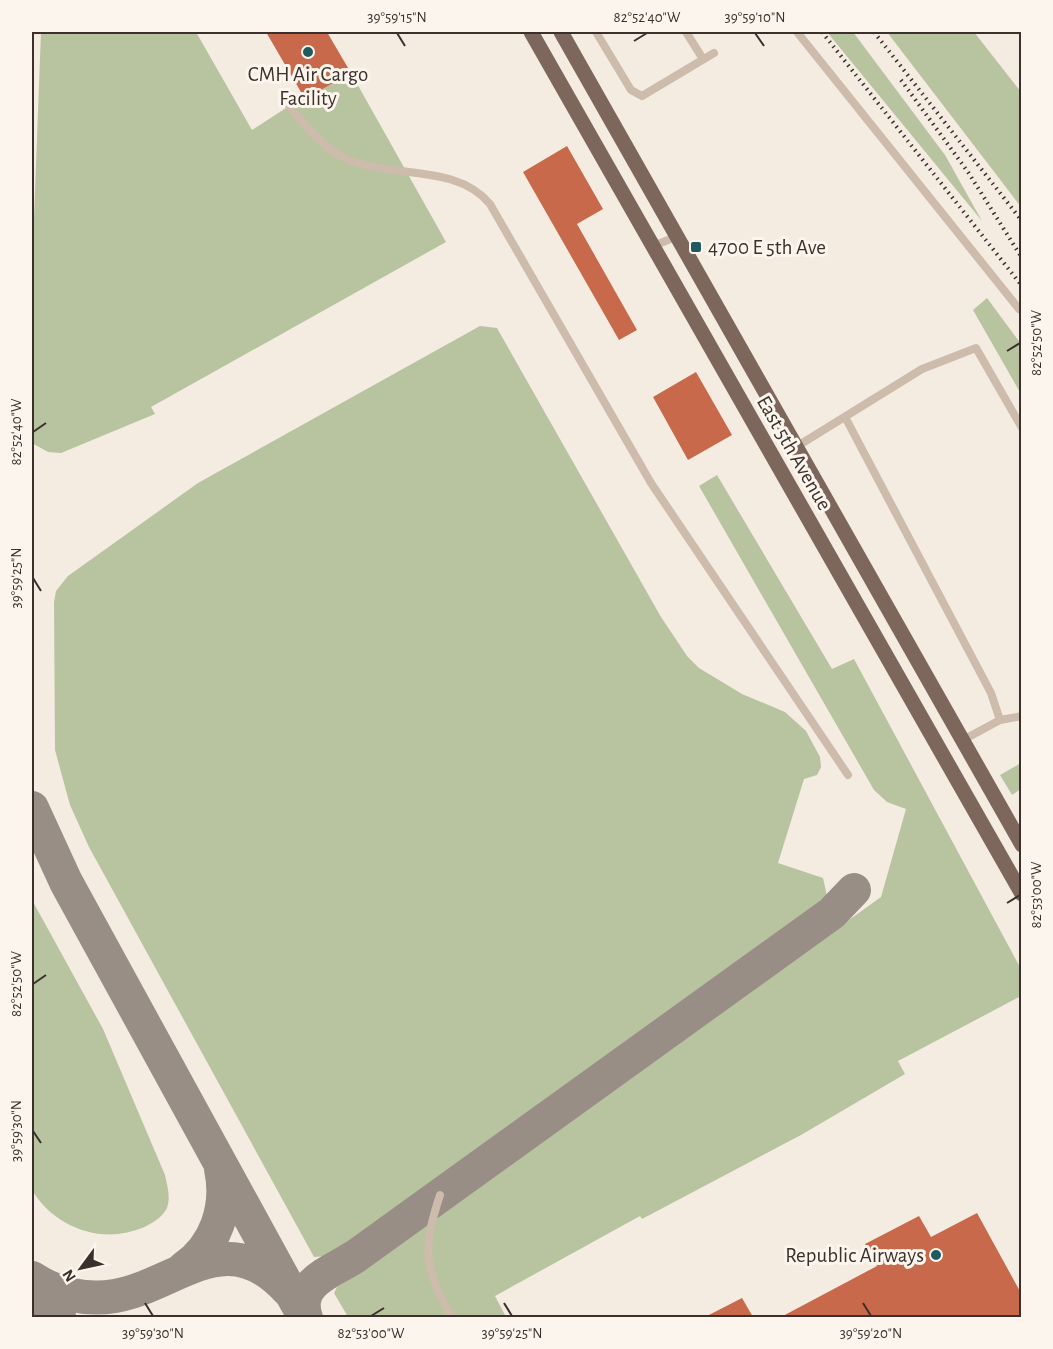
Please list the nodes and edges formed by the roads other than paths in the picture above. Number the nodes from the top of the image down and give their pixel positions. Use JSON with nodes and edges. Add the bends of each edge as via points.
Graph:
{"nodes":[{"id":1,"x":531,"y":32,"type":"edge"},
{"id":2,"x":561,"y":32,"type":"edge"},
{"id":3,"x":596,"y":32,"type":"edge"},
{"id":4,"x":686,"y":32,"type":"edge"},
{"id":5,"x":797,"y":32,"type":"edge"},
{"id":6,"x":714,"y":53,"type":"dead end"},
{"id":7,"x":703,"y":59,"type":"junction"},
{"id":8,"x":289,"y":106,"type":"dead end"},
{"id":9,"x":678,"y":236,"type":"junction"},
{"id":10,"x":653,"y":246,"type":"junction"},
{"id":11,"x":1019,"y":309,"type":"dead end"},
{"id":12,"x":845,"y":417,"type":"junction"},
{"id":13,"x":1022,"y":428,"type":"edge"},
{"id":14,"x":796,"y":447,"type":"junction"},
{"id":15,"x":1022,"y":716,"type":"edge"},
{"id":16,"x":1000,"y":720,"type":"junction"},
{"id":17,"x":962,"y":741,"type":"junction"},
{"id":18,"x":848,"y":775,"type":"dead end"},
{"id":19,"x":1022,"y":845,"type":"edge"},
{"id":20,"x":1022,"y":894,"type":"edge"},
{"id":21,"x":440,"y":1195,"type":"dead end"},
{"id":22,"x":452,"y":1317,"type":"edge"}],
"edges":[{"from":1,"to":10,"type":"main road","name":"East 5th Avenue"},
{"from":2,"to":9,"type":"main road","name":"East 5th Avenue"},
{"from":3,"to":7,"type":"lane","via":[[632,90],[642,96]]},
{"from":4,"to":7,"type":"lane"},
{"from":5,"to":11,"type":"lane"},
{"from":6,"to":7,"type":"lane"},
{"from":8,"to":18,"type":"lane","via":[[317,138],[340,156],[370,167],[460,182],[474,188],[490,204],[651,483]]},
{"from":9,"to":10,"type":"lane"},
{"from":9,"to":14,"type":"main road","name":"East 5th Avenue"},
{"from":10,"to":20,"type":"main road","name":"East 5th Avenue"},
{"from":12,"to":13,"type":"lane","via":[[922,369],[976,348]]},
{"from":12,"to":14,"type":"lane"},
{"from":12,"to":16,"type":"lane","via":[[991,693]]},
{"from":14,"to":17,"type":"main road","name":"East 5th Avenue"},
{"from":15,"to":16,"type":"lane"},
{"from":16,"to":17,"type":"lane"},
{"from":17,"to":19,"type":"main road","name":"East 5th Avenue"},
{"from":21,"to":22,"type":"lane","via":[[429,1232],[429,1263],[431,1276]]}]}
